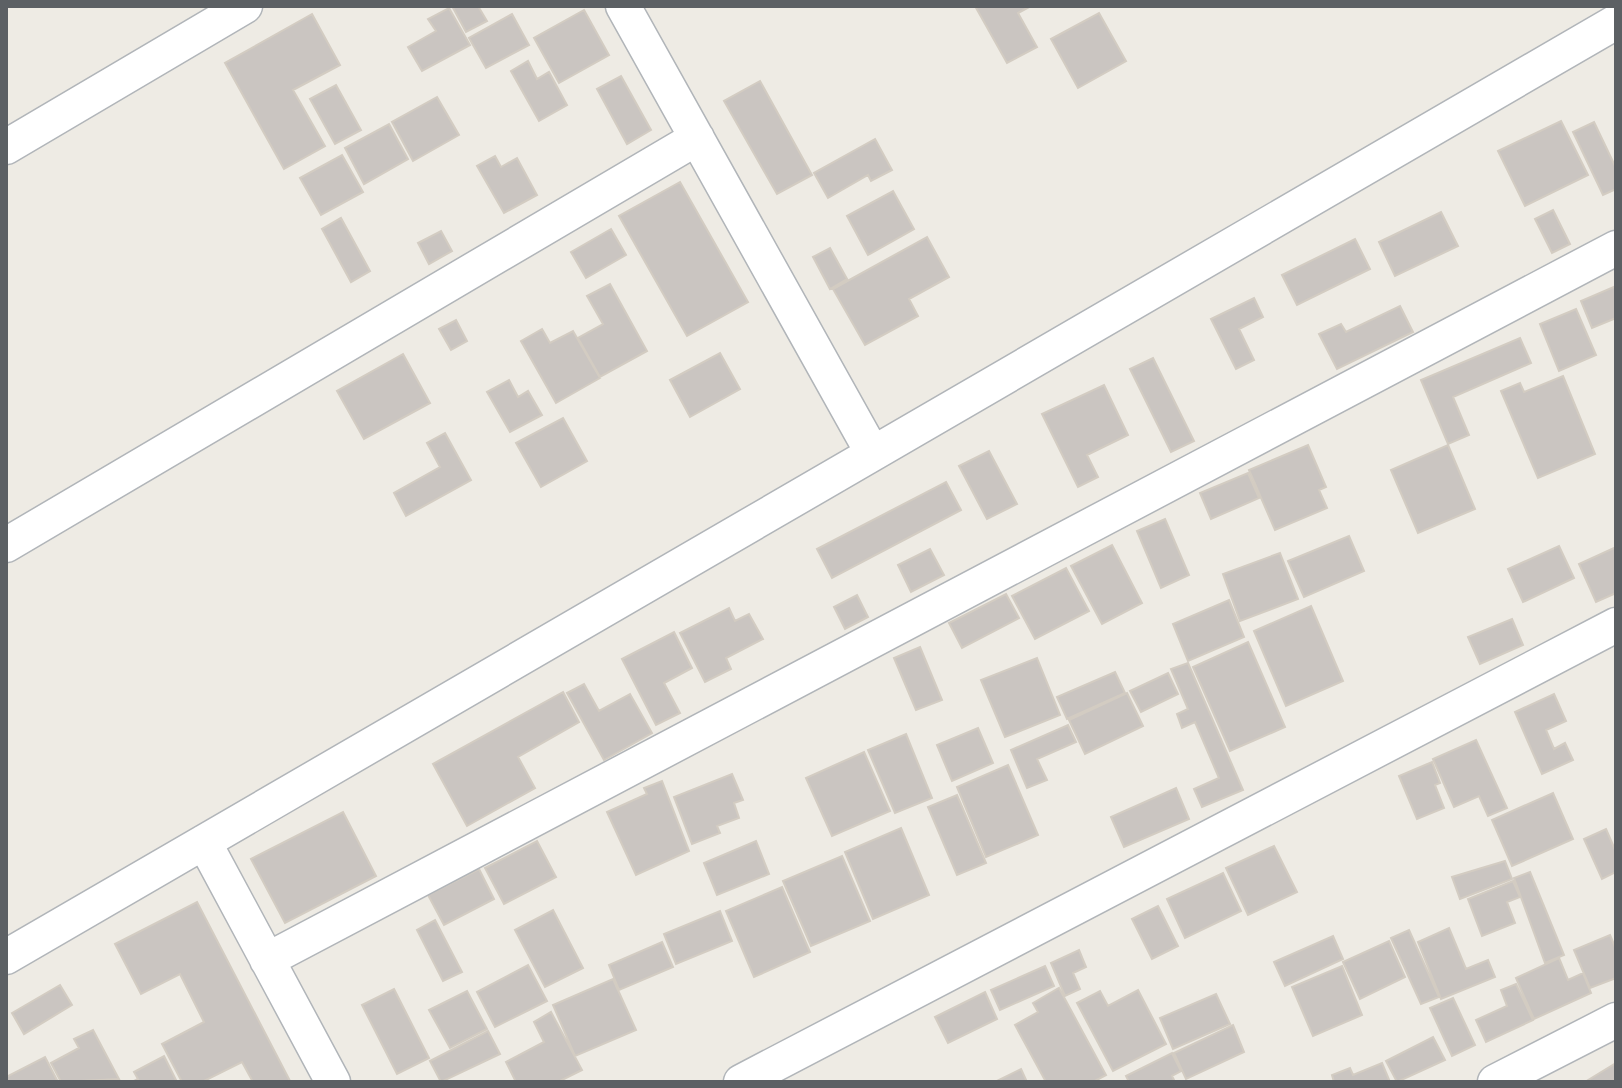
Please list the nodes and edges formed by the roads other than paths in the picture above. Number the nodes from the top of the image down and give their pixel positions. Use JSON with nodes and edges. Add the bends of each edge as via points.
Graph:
{"nodes":[{"id":1,"x":245,"y":6,"type":"edge"},
{"id":2,"x":623,"y":6,"type":"edge"},
{"id":3,"x":1616,"y":22,"type":"edge"},
{"id":4,"x":697,"y":138,"type":"junction"},
{"id":5,"x":6,"y":147,"type":"edge"},
{"id":6,"x":1616,"y":248,"type":"edge"},
{"id":7,"x":872,"y":452,"type":"junction"},
{"id":8,"x":6,"y":545,"type":"edge"},
{"id":9,"x":1616,"y":625,"type":"edge"},
{"id":10,"x":204,"y":842,"type":"junction"},
{"id":11,"x":6,"y":957,"type":"edge"},
{"id":12,"x":267,"y":960,"type":"junction"},
{"id":13,"x":1616,"y":1020,"type":"edge"},
{"id":14,"x":333,"y":1082,"type":"edge"},
{"id":15,"x":741,"y":1082,"type":"edge"},
{"id":16,"x":1495,"y":1082,"type":"edge"}],
"edges":[{"from":1,"to":5,"type":"street"},
{"from":2,"to":4,"type":"street"},
{"from":3,"to":7,"type":"street"},
{"from":4,"to":7,"type":"street"},
{"from":4,"to":8,"type":"street"},
{"from":6,"to":12,"type":"street"},
{"from":7,"to":10,"type":"street"},
{"from":9,"to":15,"type":"street"},
{"from":10,"to":11,"type":"street"},
{"from":10,"to":12,"type":"street"},
{"from":12,"to":14,"type":"street"},
{"from":13,"to":16,"type":"street"}]}
